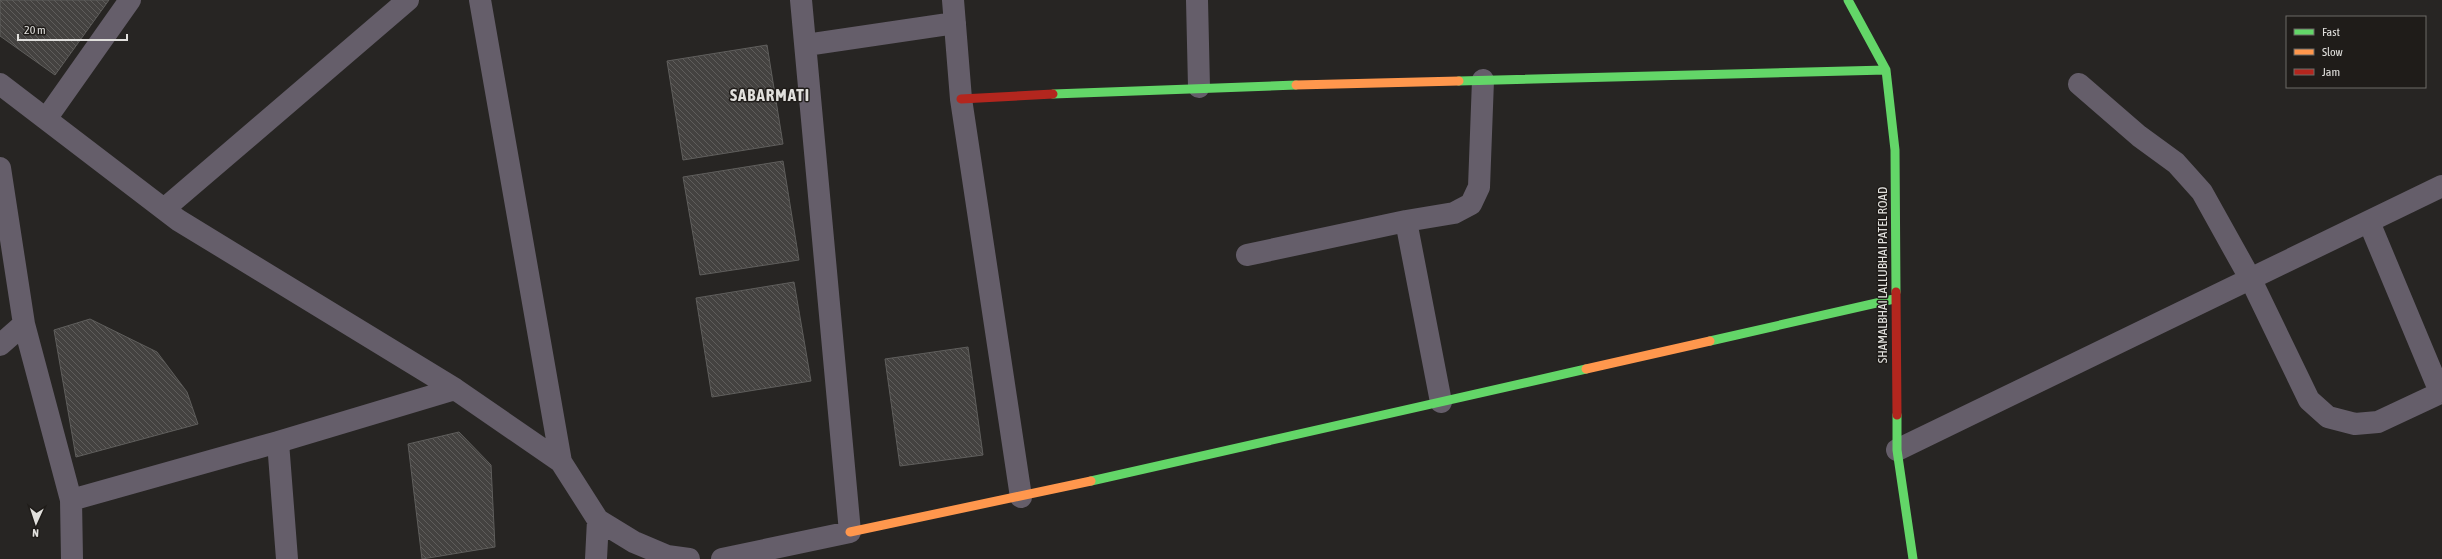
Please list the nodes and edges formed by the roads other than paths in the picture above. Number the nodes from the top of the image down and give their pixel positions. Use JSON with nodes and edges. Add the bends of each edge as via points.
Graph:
{"nodes":[{"id":1,"x":130,"y":0,"type":"edge"},
{"id":2,"x":408,"y":0,"type":"edge"},
{"id":3,"x":480,"y":0,"type":"edge"},
{"id":4,"x":801,"y":0,"type":"edge"},
{"id":5,"x":953,"y":0,"type":"edge"},
{"id":6,"x":1196,"y":0,"type":"edge"},
{"id":7,"x":1848,"y":0,"type":"edge"},
{"id":8,"x":955,"y":23,"type":"junction"},
{"id":9,"x":806,"y":45,"type":"junction"},
{"id":10,"x":1886,"y":70,"type":"junction"},
{"id":11,"x":1483,"y":80,"type":"junction"},
{"id":12,"x":0,"y":84,"type":"edge"},
{"id":13,"x":2079,"y":84,"type":"dead end"},
{"id":14,"x":1199,"y":87,"type":"junction"},
{"id":15,"x":961,"y":99,"type":"junction"},
{"id":16,"x":46,"y":119,"type":"junction"},
{"id":17,"x":0,"y":168,"type":"edge"},
{"id":18,"x":2442,"y":186,"type":"edge"},
{"id":19,"x":164,"y":209,"type":"junction"},
{"id":20,"x":1406,"y":220,"type":"junction"},
{"id":21,"x":2369,"y":222,"type":"junction"},
{"id":22,"x":1246,"y":255,"type":"dead end"},
{"id":23,"x":2251,"y":280,"type":"junction"},
{"id":24,"x":1894,"y":299,"type":"junction"},
{"id":25,"x":24,"y":324,"type":"junction"},
{"id":26,"x":0,"y":345,"type":"edge"},
{"id":27,"x":455,"y":389,"type":"junction"},
{"id":28,"x":2441,"y":392,"type":"edge"},
{"id":29,"x":1441,"y":402,"type":"junction"},
{"id":30,"x":278,"y":442,"type":"junction"},
{"id":31,"x":1897,"y":450,"type":"junction"},
{"id":32,"x":561,"y":462,"type":"junction"},
{"id":33,"x":1021,"y":497,"type":"junction"},
{"id":34,"x":71,"y":500,"type":"junction"},
{"id":35,"x":598,"y":520,"type":"junction"},
{"id":36,"x":850,"y":532,"type":"junction"},
{"id":37,"x":1912,"y":558,"type":"edge"},
{"id":38,"x":72,"y":559,"type":"edge"},
{"id":39,"x":287,"y":559,"type":"edge"},
{"id":40,"x":596,"y":559,"type":"edge"},
{"id":41,"x":689,"y":559,"type":"edge"},
{"id":42,"x":722,"y":559,"type":"edge"}],
"edges":[{"from":1,"to":16,"type":"street"},
{"from":2,"to":19,"type":"street"},
{"from":3,"to":32,"type":"street"},
{"from":4,"to":9,"type":"street"},
{"from":5,"to":8,"type":"street"},
{"from":6,"to":14,"type":"street"},
{"from":7,"to":10,"type":"street","name":"SHAMALBHAI LALLUBHAI PATEL ROAD"},
{"from":8,"to":9,"type":"street"},
{"from":8,"to":15,"type":"street"},
{"from":9,"to":36,"type":"street"},
{"from":10,"to":11,"type":"street"},
{"from":10,"to":24,"type":"street","name":"SHAMALBHAI LALLUBHAI PATEL ROAD","via":[[1895,150]]},
{"from":11,"to":14,"type":"street"},
{"from":11,"to":20,"type":"street","via":[[1479,187],[1471,204],[1454,213]]},
{"from":12,"to":16,"type":"street"},
{"from":13,"to":23,"type":"street","via":[[2139,136],[2176,163],[2202,192]]},
{"from":14,"to":15,"type":"street"},
{"from":15,"to":33,"type":"street"},
{"from":16,"to":19,"type":"street"},
{"from":17,"to":25,"type":"street"},
{"from":18,"to":21,"type":"street"},
{"from":19,"to":27,"type":"street"},
{"from":20,"to":22,"type":"street"},
{"from":20,"to":29,"type":"street"},
{"from":21,"to":23,"type":"street"},
{"from":21,"to":28,"type":"street"},
{"from":23,"to":28,"type":"street","via":[[2310,400],[2328,417],[2355,424],[2378,422]]},
{"from":23,"to":31,"type":"street"},
{"from":24,"to":29,"type":"street"},
{"from":24,"to":31,"type":"street","name":"SHAMALBHAI LALLUBHAI PATEL ROAD"},
{"from":25,"to":26,"type":"street"},
{"from":25,"to":34,"type":"street"},
{"from":27,"to":30,"type":"street"},
{"from":27,"to":32,"type":"street"},
{"from":29,"to":33,"type":"street"},
{"from":30,"to":34,"type":"street"},
{"from":30,"to":39,"type":"street"},
{"from":31,"to":37,"type":"street","name":"SHAMALBHAI LALLUBHAI PATEL ROAD"},
{"from":32,"to":35,"type":"street"},
{"from":33,"to":36,"type":"street"},
{"from":34,"to":38,"type":"street"},
{"from":35,"to":40,"type":"street"},
{"from":35,"to":41,"type":"street","via":[[634,542],[667,556]]},
{"from":36,"to":42,"type":"street"}]}
